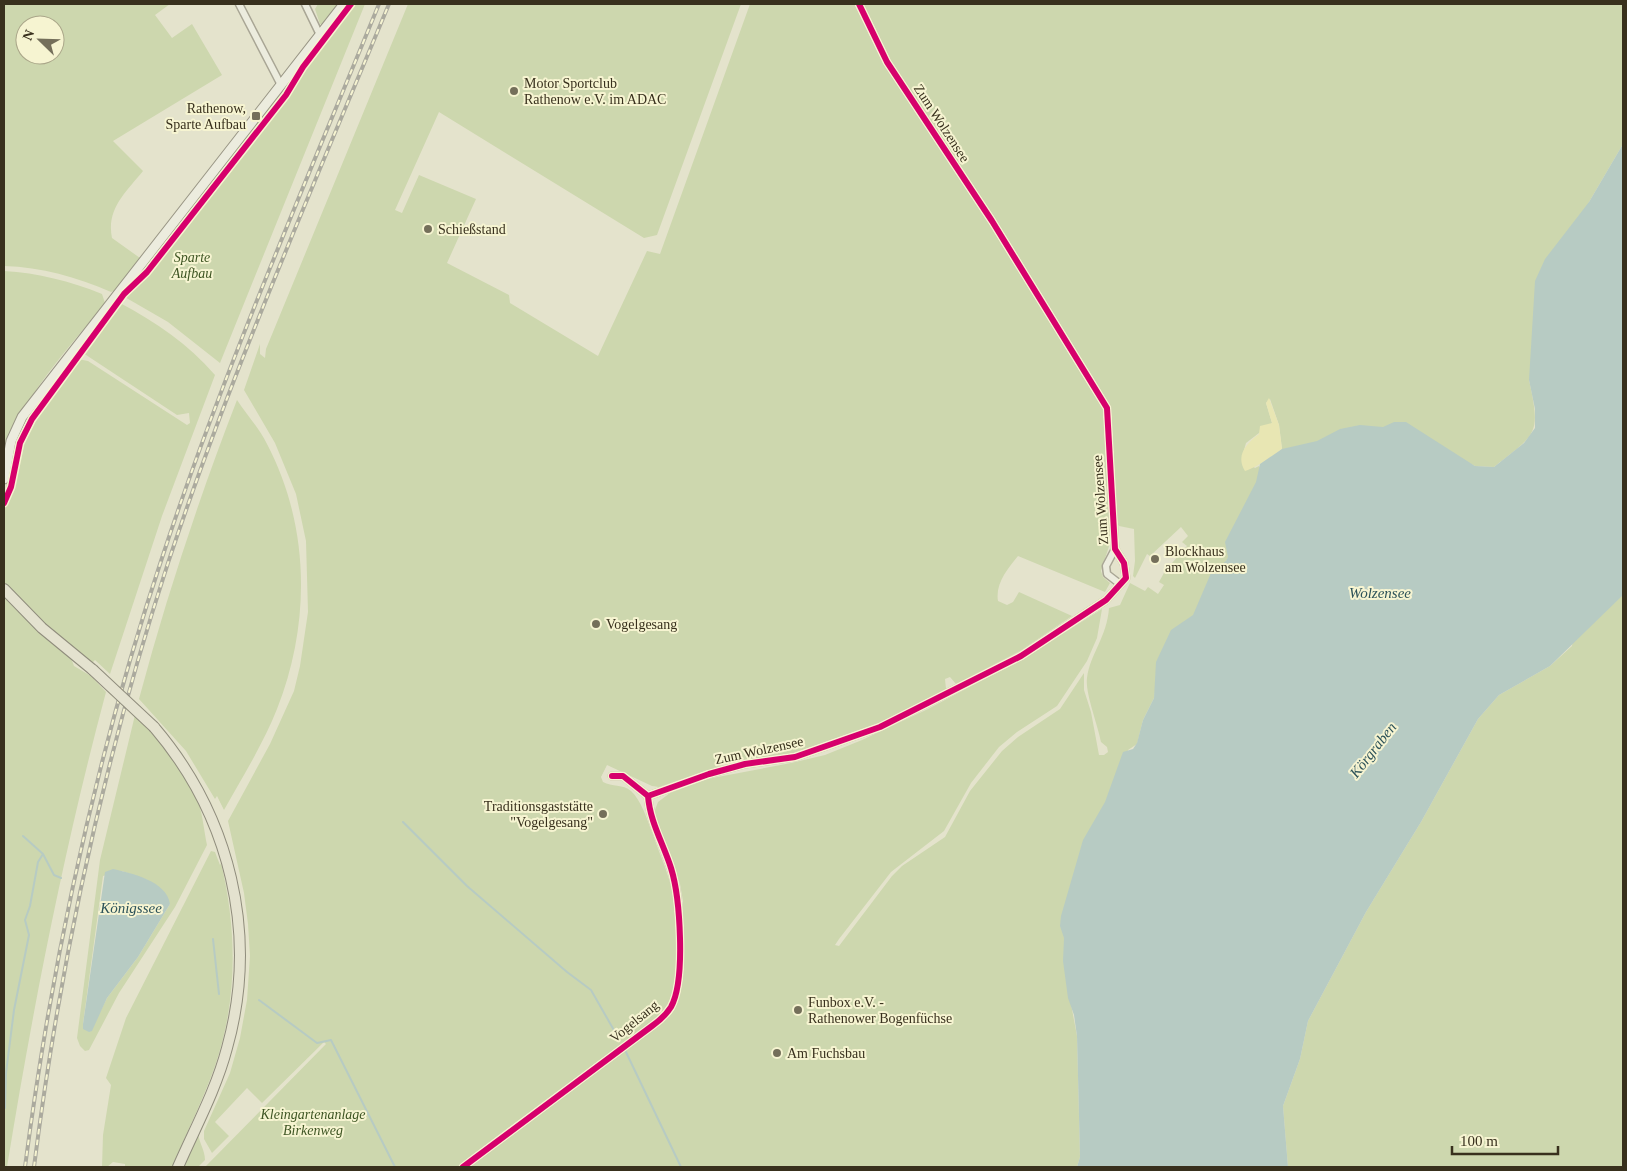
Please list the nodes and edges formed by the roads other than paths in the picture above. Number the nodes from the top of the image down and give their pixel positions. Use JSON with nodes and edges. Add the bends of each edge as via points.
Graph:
{"nodes":[{"id":1,"x":239,"y":4,"type":"edge"},
{"id":2,"x":305,"y":4,"type":"edge"},
{"id":3,"x":344,"y":4,"type":"edge"},
{"id":4,"x":859,"y":4,"type":"edge"},
{"id":5,"x":320,"y":35,"type":"junction"},
{"id":6,"x":281,"y":86,"type":"junction"},
{"id":7,"x":4,"y":478,"type":"edge"},
{"id":8,"x":1116,"y":549,"type":"junction"},
{"id":9,"x":1120,"y":584,"type":"junction"},
{"id":10,"x":4,"y":589,"type":"edge"},
{"id":11,"x":612,"y":776,"type":"dead end"},
{"id":12,"x":648,"y":796,"type":"junction"},
{"id":13,"x":178,"y":1167,"type":"edge"},
{"id":14,"x":463,"y":1167,"type":"edge"}],
"edges":[{"from":1,"to":6,"type":"street"},
{"from":2,"to":5,"type":"street"},
{"from":3,"to":5,"type":"main road"},
{"from":4,"to":8,"type":"street","name":"Zum Wolzensee","via":[[887,62],[992,221],[1106,408]]},
{"from":5,"to":6,"type":"main road"},
{"from":6,"to":7,"type":"main road","via":[[22,417],[11,441]]},
{"from":8,"to":9,"type":"street","name":"Zum Wolzensee","via":[[1124,564],[1126,578]]},
{"from":8,"to":9,"type":"street","name":"Zum Wolzensee","via":[[1106,566],[1107,574]]},
{"from":9,"to":12,"type":"street","name":"Zum Wolzensee","via":[[1106,600],[1021,656],[880,727],[795,757],[727,769]]},
{"from":10,"to":13,"type":"main road","bridge":true,"via":[[42,628],[154,727],[183,765],[210,812],[225,853],[235,889],[240,931],[237,1003],[222,1065]]},
{"from":11,"to":12,"type":"street","via":[[622,776]]},
{"from":12,"to":14,"type":"street","name":"Vogelsang","via":[[649,812],[671,868],[679,903],[679,965],[672,1006],[652,1026]]}]}
